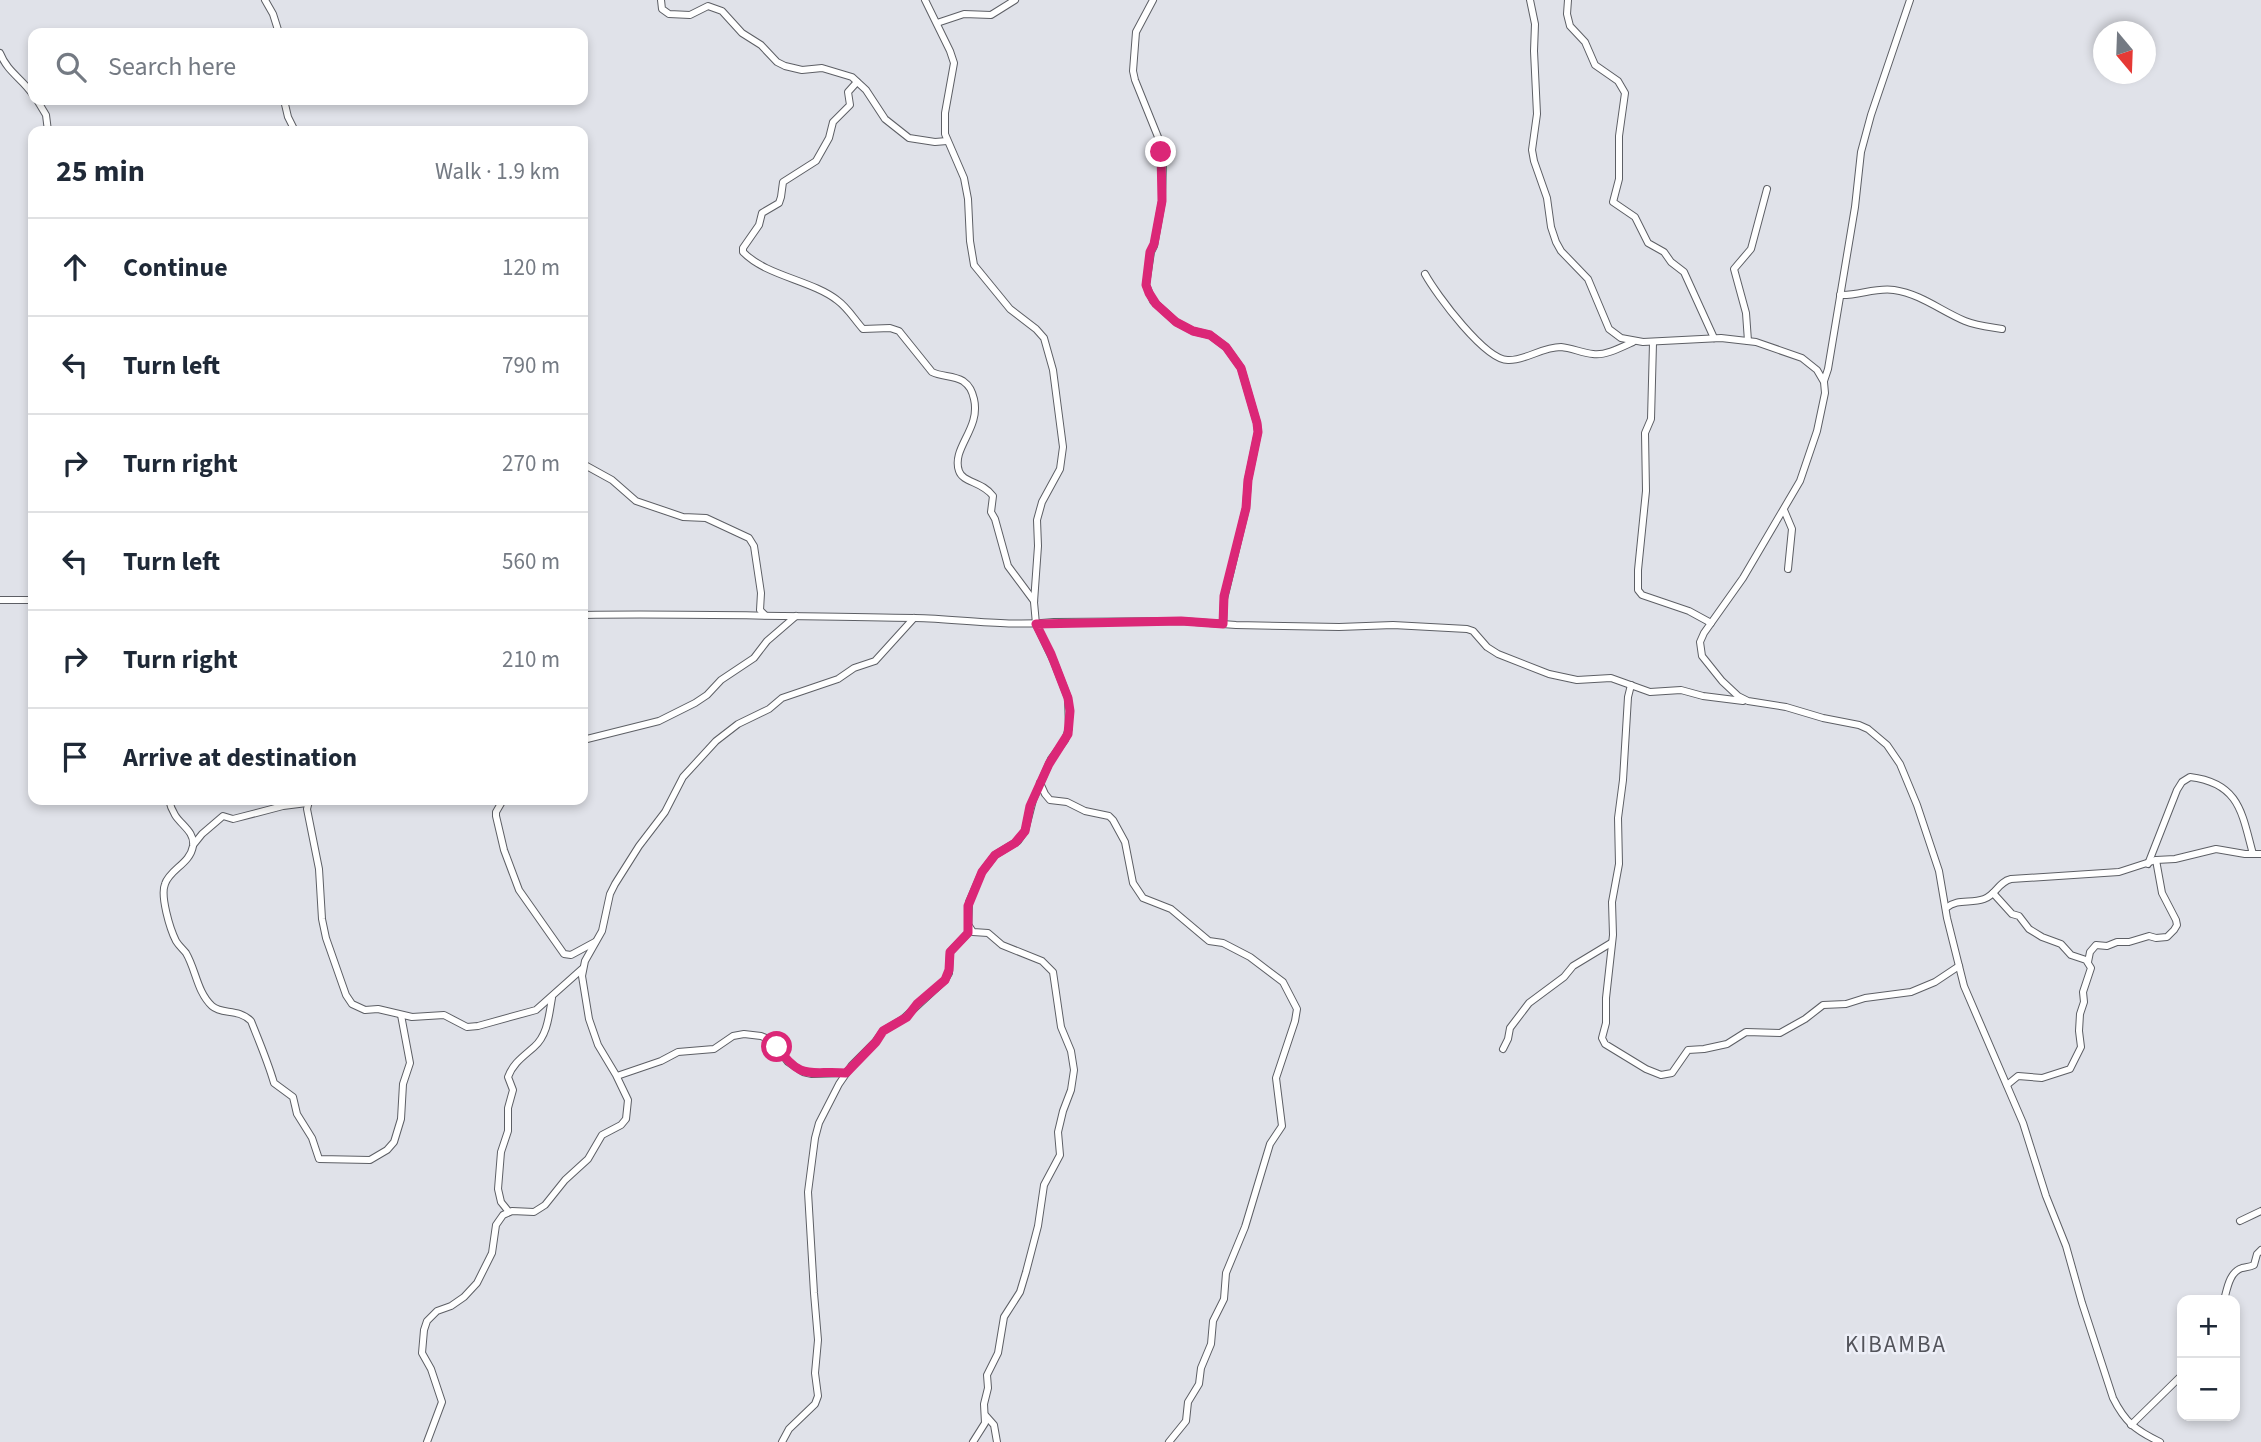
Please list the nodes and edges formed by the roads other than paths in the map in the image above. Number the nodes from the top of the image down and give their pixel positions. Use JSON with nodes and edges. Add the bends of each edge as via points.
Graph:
{"nodes":[{"id":1,"x":265,"y":0,"type":"edge"},
{"id":2,"x":661,"y":0,"type":"edge"},
{"id":3,"x":925,"y":0,"type":"edge"},
{"id":4,"x":1015,"y":0,"type":"edge"},
{"id":5,"x":1153,"y":0,"type":"edge"},
{"id":6,"x":1530,"y":0,"type":"edge"},
{"id":7,"x":1568,"y":0,"type":"edge"},
{"id":8,"x":1910,"y":0,"type":"edge"},
{"id":9,"x":937,"y":23,"type":"junction"},
{"id":10,"x":278,"y":28,"type":"edge"},
{"id":11,"x":0,"y":53,"type":"edge"},
{"id":12,"x":857,"y":82,"type":"junction"},
{"id":13,"x":28,"y":88,"type":"edge"},
{"id":14,"x":40,"y":105,"type":"edge"},
{"id":15,"x":285,"y":105,"type":"edge"},
{"id":16,"x":47,"y":126,"type":"edge"},
{"id":17,"x":292,"y":126,"type":"edge"},
{"id":18,"x":947,"y":141,"type":"junction"},
{"id":19,"x":1767,"y":189,"type":"dead end"},
{"id":20,"x":1425,"y":274,"type":"dead end"},
{"id":21,"x":1840,"y":295,"type":"junction"},
{"id":22,"x":2003,"y":329,"type":"dead end"},
{"id":23,"x":1714,"y":338,"type":"junction"},
{"id":24,"x":1634,"y":341,"type":"junction"},
{"id":25,"x":1748,"y":341,"type":"junction"},
{"id":26,"x":1653,"y":343,"type":"junction"},
{"id":27,"x":1824,"y":381,"type":"junction"},
{"id":28,"x":588,"y":467,"type":"edge"},
{"id":29,"x":1784,"y":510,"type":"junction"},
{"id":30,"x":1788,"y":569,"type":"dead end"},
{"id":31,"x":0,"y":600,"type":"edge"},
{"id":32,"x":28,"y":600,"type":"edge"},
{"id":33,"x":1034,"y":602,"type":"junction"},
{"id":34,"x":588,"y":615,"type":"edge"},
{"id":35,"x":765,"y":615,"type":"junction"},
{"id":36,"x":796,"y":615,"type":"junction"},
{"id":37,"x":914,"y":618,"type":"junction"},
{"id":38,"x":1711,"y":622,"type":"junction"},
{"id":39,"x":1036,"y":624,"type":"junction"},
{"id":40,"x":1223,"y":624,"type":"junction"},
{"id":41,"x":1631,"y":685,"type":"junction"},
{"id":42,"x":1748,"y":701,"type":"junction"},
{"id":43,"x":588,"y":739,"type":"edge"},
{"id":44,"x":1040,"y":783,"type":"junction"},
{"id":45,"x":171,"y":805,"type":"edge"},
{"id":46,"x":291,"y":805,"type":"edge"},
{"id":47,"x":307,"y":805,"type":"edge"},
{"id":48,"x":500,"y":805,"type":"edge"},
{"id":49,"x":202,"y":834,"type":"junction"},
{"id":50,"x":191,"y":836,"type":"junction"},
{"id":51,"x":193,"y":846,"type":"junction"},
{"id":52,"x":2253,"y":854,"type":"junction"},
{"id":53,"x":2261,"y":854,"type":"edge"},
{"id":54,"x":2157,"y":860,"type":"junction"},
{"id":55,"x":2148,"y":863,"type":"junction"},
{"id":56,"x":1993,"y":893,"type":"junction"},
{"id":57,"x":1946,"y":908,"type":"junction"},
{"id":58,"x":969,"y":926,"type":"junction"},
{"id":59,"x":597,"y":941,"type":"junction"},
{"id":60,"x":1611,"y":943,"type":"junction"},
{"id":61,"x":2088,"y":962,"type":"junction"},
{"id":62,"x":1959,"y":967,"type":"junction"},
{"id":63,"x":582,"y":970,"type":"junction"},
{"id":64,"x":552,"y":996,"type":"junction"},
{"id":65,"x":401,"y":1014,"type":"junction"},
{"id":66,"x":1503,"y":1049,"type":"dead end"},
{"id":67,"x":629,"y":1072,"type":"junction"},
{"id":68,"x":846,"y":1073,"type":"junction"},
{"id":69,"x":617,"y":1076,"type":"junction"},
{"id":70,"x":2007,"y":1085,"type":"junction"},
{"id":71,"x":624,"y":1091,"type":"junction"},
{"id":72,"x":2261,"y":1211,"type":"edge"},
{"id":73,"x":509,"y":1212,"type":"junction"},
{"id":74,"x":2240,"y":1222,"type":"dead end"},
{"id":75,"x":2261,"y":1250,"type":"edge"},
{"id":76,"x":2225,"y":1295,"type":"edge"},
{"id":77,"x":2177,"y":1380,"type":"edge"},
{"id":78,"x":986,"y":1416,"type":"junction"},
{"id":79,"x":2131,"y":1425,"type":"junction"},
{"id":80,"x":427,"y":1442,"type":"edge"},
{"id":81,"x":782,"y":1442,"type":"edge"},
{"id":82,"x":973,"y":1442,"type":"edge"},
{"id":83,"x":997,"y":1442,"type":"edge"},
{"id":84,"x":1170,"y":1442,"type":"edge"},
{"id":85,"x":2160,"y":1442,"type":"edge"}],
"edges":[{"from":1,"to":10,"type":"street"},
{"from":2,"to":12,"type":"street","via":[[662,9],[669,14],[692,15],[708,6],[719,9],[785,66],[827,69]]},
{"from":3,"to":9,"type":"street"},
{"from":4,"to":9,"type":"street","via":[[991,15],[964,14]]},
{"from":5,"to":40,"type":"street","via":[[1136,32],[1133,71],[1163,160],[1162,201],[1147,288],[1171,319],[1226,347],[1241,368],[1257,423],[1246,508],[1224,596]]},
{"from":6,"to":24,"type":"street","via":[[1535,24],[1537,114],[1533,156],[1551,227],[1561,251],[1588,279],[1608,329]]},
{"from":7,"to":23,"type":"street","via":[[1570,26],[1585,42],[1595,65],[1618,81],[1625,93],[1614,202],[1635,218],[1648,243],[1684,272]]},
{"from":8,"to":21,"type":"street","via":[[1861,152]]},
{"from":9,"to":18,"type":"street","via":[[954,63],[945,113]]},
{"from":11,"to":13,"type":"street","via":[[10,72]]},
{"from":12,"to":18,"type":"street","via":[[885,119],[909,138]]},
{"from":12,"to":33,"type":"street","via":[[848,92],[850,105],[833,122],[818,158],[783,183],[780,201],[762,212],[743,252],[833,297],[863,329],[899,331],[932,372],[968,384],[976,414],[960,449],[959,471],[993,496],[991,512],[1008,566]]},
{"from":14,"to":16,"type":"street"},
{"from":15,"to":17,"type":"street"},
{"from":18,"to":33,"type":"street","via":[[964,178],[974,265],[1010,309],[1042,335],[1053,370],[1062,462],[1037,520]]},
{"from":19,"to":25,"type":"street","via":[[1751,249],[1735,267]]},
{"from":20,"to":24,"type":"street","via":[[1442,303],[1502,360],[1557,347],[1598,355]]},
{"from":21,"to":22,"type":"street","via":[[1899,290],[1976,325]]},
{"from":21,"to":27,"type":"street"},
{"from":23,"to":25,"type":"street"},
{"from":23,"to":26,"type":"street"},
{"from":24,"to":26,"type":"street"},
{"from":25,"to":27,"type":"street","via":[[1802,358]]},
{"from":26,"to":38,"type":"street","via":[[1638,590]]},
{"from":27,"to":29,"type":"street","via":[[1814,445]]},
{"from":28,"to":35,"type":"street","via":[[636,501],[682,517],[706,518],[749,538],[754,547],[760,610]]},
{"from":29,"to":30,"type":"street","via":[[1792,529]]},
{"from":29,"to":38,"type":"street"},
{"from":31,"to":32,"type":"street"},
{"from":33,"to":39,"type":"street"},
{"from":34,"to":35,"type":"street"},
{"from":35,"to":36,"type":"street"},
{"from":36,"to":37,"type":"street"},
{"from":36,"to":43,"type":"street","via":[[754,658],[695,703],[659,721]]},
{"from":37,"to":39,"type":"street"},
{"from":37,"to":59,"type":"street","via":[[875,661],[782,698],[733,726],[708,748],[683,777],[666,812],[615,884]]},
{"from":38,"to":42,"type":"street","via":[[1700,642],[1700,653],[1727,687]]},
{"from":39,"to":40,"type":"street"},
{"from":39,"to":44,"type":"street","via":[[1063,682],[1070,711],[1067,738]]},
{"from":40,"to":41,"type":"street","via":[[1467,629],[1498,654],[1542,672],[1577,680],[1611,678]]},
{"from":41,"to":42,"type":"street","via":[[1650,692],[1681,691]]},
{"from":41,"to":60,"type":"street"},
{"from":42,"to":57,"type":"street","via":[[1859,725],[1887,745],[1917,805]]},
{"from":44,"to":58,"type":"street","via":[[1021,836],[995,855],[982,872],[968,906]]},
{"from":44,"to":84,"type":"street","via":[[1050,800],[1109,816],[1125,842],[1133,883],[1143,898],[1166,906],[1209,941],[1242,952],[1274,974],[1297,1009],[1276,1078],[1282,1126],[1270,1144],[1228,1268],[1224,1299],[1213,1321],[1211,1344],[1199,1384],[1188,1402],[1186,1421]]},
{"from":45,"to":50,"type":"street"},
{"from":46,"to":49,"type":"street","via":[[233,820],[224,816]]},
{"from":47,"to":65,"type":"street","via":[[324,928],[346,995],[365,1010]]},
{"from":48,"to":59,"type":"street","via":[[496,816],[521,893],[564,954]]},
{"from":49,"to":50,"type":"street"},
{"from":49,"to":51,"type":"street"},
{"from":50,"to":51,"type":"street"},
{"from":51,"to":65,"type":"street","via":[[163,891],[175,937],[212,1006],[251,1021],[274,1083],[293,1097],[319,1159],[372,1160],[394,1142],[410,1063]]},
{"from":52,"to":53,"type":"street"},
{"from":52,"to":54,"type":"street","via":[[2216,849]]},
{"from":52,"to":55,"type":"street","via":[[2234,797],[2190,777],[2177,790]]},
{"from":54,"to":55,"type":"street"},
{"from":54,"to":61,"type":"street","via":[[2162,893],[2176,920],[2174,930],[2167,937],[2096,946]]},
{"from":55,"to":56,"type":"street","via":[[2110,873],[2011,879]]},
{"from":56,"to":57,"type":"street"},
{"from":56,"to":61,"type":"street","via":[[2029,929]]},
{"from":57,"to":62,"type":"street"},
{"from":58,"to":68,"type":"street","via":[[967,936],[950,952],[945,980],[907,1017],[883,1031]]},
{"from":58,"to":78,"type":"street","via":[[1051,968],[1074,1070],[1058,1132],[1060,1155],[1044,1185],[1020,1292],[1004,1317],[998,1353],[987,1375]]},
{"from":59,"to":63,"type":"street"},
{"from":60,"to":62,"type":"street","via":[[1603,1042],[1658,1075],[1672,1073],[1688,1049],[1727,1044],[1744,1032],[1780,1033],[1823,1005],[1911,992]]},
{"from":60,"to":66,"type":"street","via":[[1576,964],[1529,1003],[1510,1028]]},
{"from":61,"to":70,"type":"street","via":[[2079,1021],[2081,1047],[2070,1069],[2042,1078],[2018,1076]]},
{"from":62,"to":70,"type":"street"},
{"from":63,"to":64,"type":"street"},
{"from":63,"to":69,"type":"street","via":[[592,1029]]},
{"from":64,"to":65,"type":"street","via":[[534,1010],[471,1027],[442,1014]]},
{"from":64,"to":73,"type":"street","via":[[539,1041],[508,1077],[513,1090],[508,1131],[500,1152],[498,1189]]},
{"from":67,"to":68,"type":"street","via":[[678,1052],[716,1048],[744,1034],[771,1040],[788,1062],[803,1072]]},
{"from":67,"to":69,"type":"street"},
{"from":67,"to":71,"type":"street"},
{"from":68,"to":81,"type":"street","via":[[817,1127],[809,1185],[818,1396]]},
{"from":69,"to":71,"type":"street"},
{"from":70,"to":79,"type":"street","via":[[2063,1238],[2113,1398]]},
{"from":71,"to":73,"type":"street","via":[[628,1104],[623,1123],[602,1135],[588,1159],[542,1207],[532,1213]]},
{"from":72,"to":74,"type":"street"},
{"from":73,"to":80,"type":"street","via":[[496,1225],[494,1248],[477,1283],[425,1323],[422,1353],[442,1402]]},
{"from":75,"to":76,"type":"street","via":[[2254,1265],[2234,1275]]},
{"from":77,"to":79,"type":"street"},
{"from":78,"to":82,"type":"street"},
{"from":78,"to":83,"type":"street","via":[[994,1425]]},
{"from":79,"to":85,"type":"street"}]}
